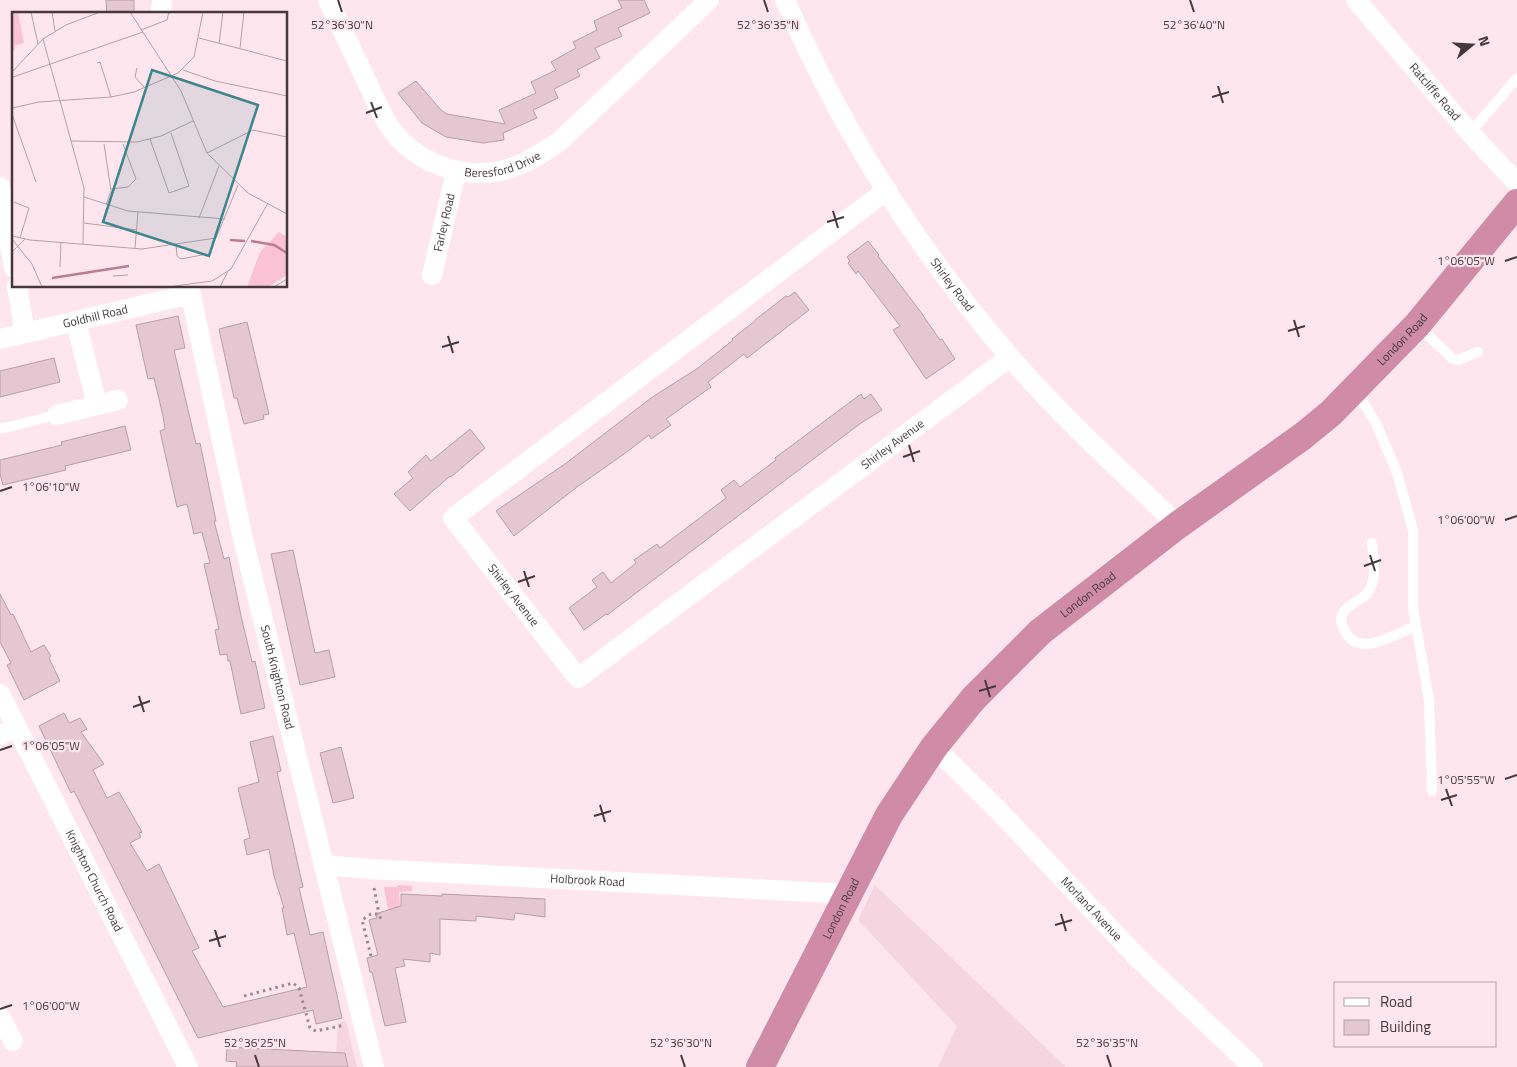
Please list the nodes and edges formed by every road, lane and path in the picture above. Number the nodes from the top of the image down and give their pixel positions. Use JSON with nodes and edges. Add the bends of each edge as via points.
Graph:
{"nodes":[{"id":1,"x":328,"y":0,"type":"edge"},
{"id":2,"x":709,"y":0,"type":"edge"},
{"id":3,"x":785,"y":0,"type":"edge"},
{"id":4,"x":1356,"y":0,"type":"edge"},
{"id":5,"x":1517,"y":78,"type":"edge"},
{"id":6,"x":1470,"y":133,"type":"junction"},
{"id":7,"x":456,"y":172,"type":"junction"},
{"id":8,"x":1517,"y":183,"type":"edge"},
{"id":9,"x":0,"y":187,"type":"edge"},
{"id":10,"x":887,"y":190,"type":"junction"},
{"id":11,"x":1517,"y":203,"type":"edge"},
{"id":12,"x":12,"y":256,"type":"edge"},
{"id":13,"x":432,"y":275,"type":"dead end"},
{"id":14,"x":17,"y":288,"type":"edge"},
{"id":15,"x":190,"y":290,"type":"edge"},
{"id":16,"x":76,"y":322,"type":"junction"},
{"id":17,"x":1417,"y":325,"type":"junction"},
{"id":18,"x":25,"y":333,"type":"junction"},
{"id":19,"x":0,"y":339,"type":"edge"},
{"id":20,"x":1478,"y":352,"type":"dead end"},
{"id":21,"x":1010,"y":357,"type":"junction"},
{"id":22,"x":1355,"y":390,"type":"junction"},
{"id":23,"x":118,"y":400,"type":"dead end"},
{"id":24,"x":97,"y":405,"type":"junction"},
{"id":25,"x":57,"y":415,"type":"joint"},
{"id":26,"x":0,"y":429,"type":"edge"},
{"id":27,"x":1178,"y":526,"type":"junction"},
{"id":28,"x":1372,"y":543,"type":"dead end"},
{"id":29,"x":1416,"y":626,"type":"junction"},
{"id":30,"x":0,"y":694,"type":"edge"},
{"id":31,"x":8,"y":731,"type":"edge"},
{"id":32,"x":934,"y":746,"type":"junction"},
{"id":33,"x":1432,"y":791,"type":"dead end"},
{"id":34,"x":324,"y":865,"type":"junction"},
{"id":35,"x":370,"y":869,"type":"junction"},
{"id":36,"x":850,"y":894,"type":"junction"},
{"id":37,"x":379,"y":914,"type":"junction"},
{"id":38,"x":380,"y":920,"type":"dead end"},
{"id":39,"x":370,"y":956,"type":"dead end"},
{"id":40,"x":244,"y":996,"type":"dead end"},
{"id":41,"x":0,"y":1018,"type":"edge"},
{"id":42,"x":362,"y":1022,"type":"junction"},
{"id":43,"x":14,"y":1041,"type":"dead end"},
{"id":44,"x":188,"y":1067,"type":"edge"},
{"id":45,"x":374,"y":1067,"type":"edge"},
{"id":46,"x":760,"y":1067,"type":"edge"},
{"id":47,"x":1253,"y":1067,"type":"edge"}],
"edges":[{"from":1,"to":7,"type":"street","name":"Beresford Drive","via":[[391,130],[410,149]]},
{"from":2,"to":7,"type":"street","name":"Beresford Drive","via":[[560,141],[536,158],[513,168],[488,173]]},
{"from":3,"to":10,"type":"street","name":"Shirley Road","via":[[820,76]]},
{"from":4,"to":6,"type":"street","name":"Ratcliffe Road"},
{"from":5,"to":6,"type":"lane"},
{"from":6,"to":8,"type":"street","name":"Ratcliffe Road"},
{"from":7,"to":13,"type":"street","name":"Farley Road"},
{"from":9,"to":12,"type":"street"},
{"from":10,"to":21,"type":"street","name":"Shirley Road","via":[[946,277]]},
{"from":10,"to":21,"type":"street","name":"Shirley Avenue","via":[[453,518],[578,678]]},
{"from":11,"to":17,"type":"highway","name":"London Road"},
{"from":14,"to":18,"type":"street"},
{"from":15,"to":16,"type":"street","name":"Goldhill Road"},
{"from":15,"to":34,"type":"street","name":"South Knighton Road","via":[[244,538]]},
{"from":16,"to":18,"type":"street","name":"Goldhill Road"},
{"from":16,"to":24,"type":"street"},
{"from":17,"to":20,"type":"lane","via":[[1453,359]]},
{"from":17,"to":22,"type":"highway","name":"London Road"},
{"from":18,"to":19,"type":"street","name":"Goldhill Road"},
{"from":21,"to":27,"type":"street","name":"Shirley Road","via":[[1067,418]]},
{"from":22,"to":27,"type":"highway","name":"London Road","via":[[1303,436]]},
{"from":22,"to":29,"type":"lane","via":[[1376,422],[1410,516]]},
{"from":23,"to":24,"type":"street"},
{"from":24,"to":25,"type":"street"},
{"from":25,"to":26,"type":"lane"},
{"from":27,"to":32,"type":"highway","name":"London Road","via":[[1040,632],[973,699]]},
{"from":28,"to":29,"type":"lane","via":[[1374,580],[1370,591],[1349,605],[1342,615],[1345,632],[1353,641],[1363,645]]},
{"from":29,"to":33,"type":"lane","via":[[1428,700]]},
{"from":30,"to":31,"type":"street","name":"Knighton Church Road"},
{"from":31,"to":44,"type":"street","name":"Knighton Church Road"},
{"from":32,"to":36,"type":"highway","name":"London Road","via":[[889,815]]},
{"from":32,"to":47,"type":"street","name":"Morland Avenue","via":[[1140,960]]},
{"from":34,"to":35,"type":"street","name":"Holbrook Road"},
{"from":34,"to":42,"type":"street","name":"South Knighton Road"},
{"from":35,"to":36,"type":"street","name":"Holbrook Road"},
{"from":35,"to":37,"type":"path"},
{"from":36,"to":46,"type":"highway","name":"London Road"},
{"from":37,"to":38,"type":"path"},
{"from":37,"to":39,"type":"path","via":[[362,920]]},
{"from":40,"to":42,"type":"path","via":[[293,983],[298,988],[310,1028],[316,1031]]},
{"from":41,"to":43,"type":"street"},
{"from":42,"to":45,"type":"street","name":"South Knighton Road"}]}
